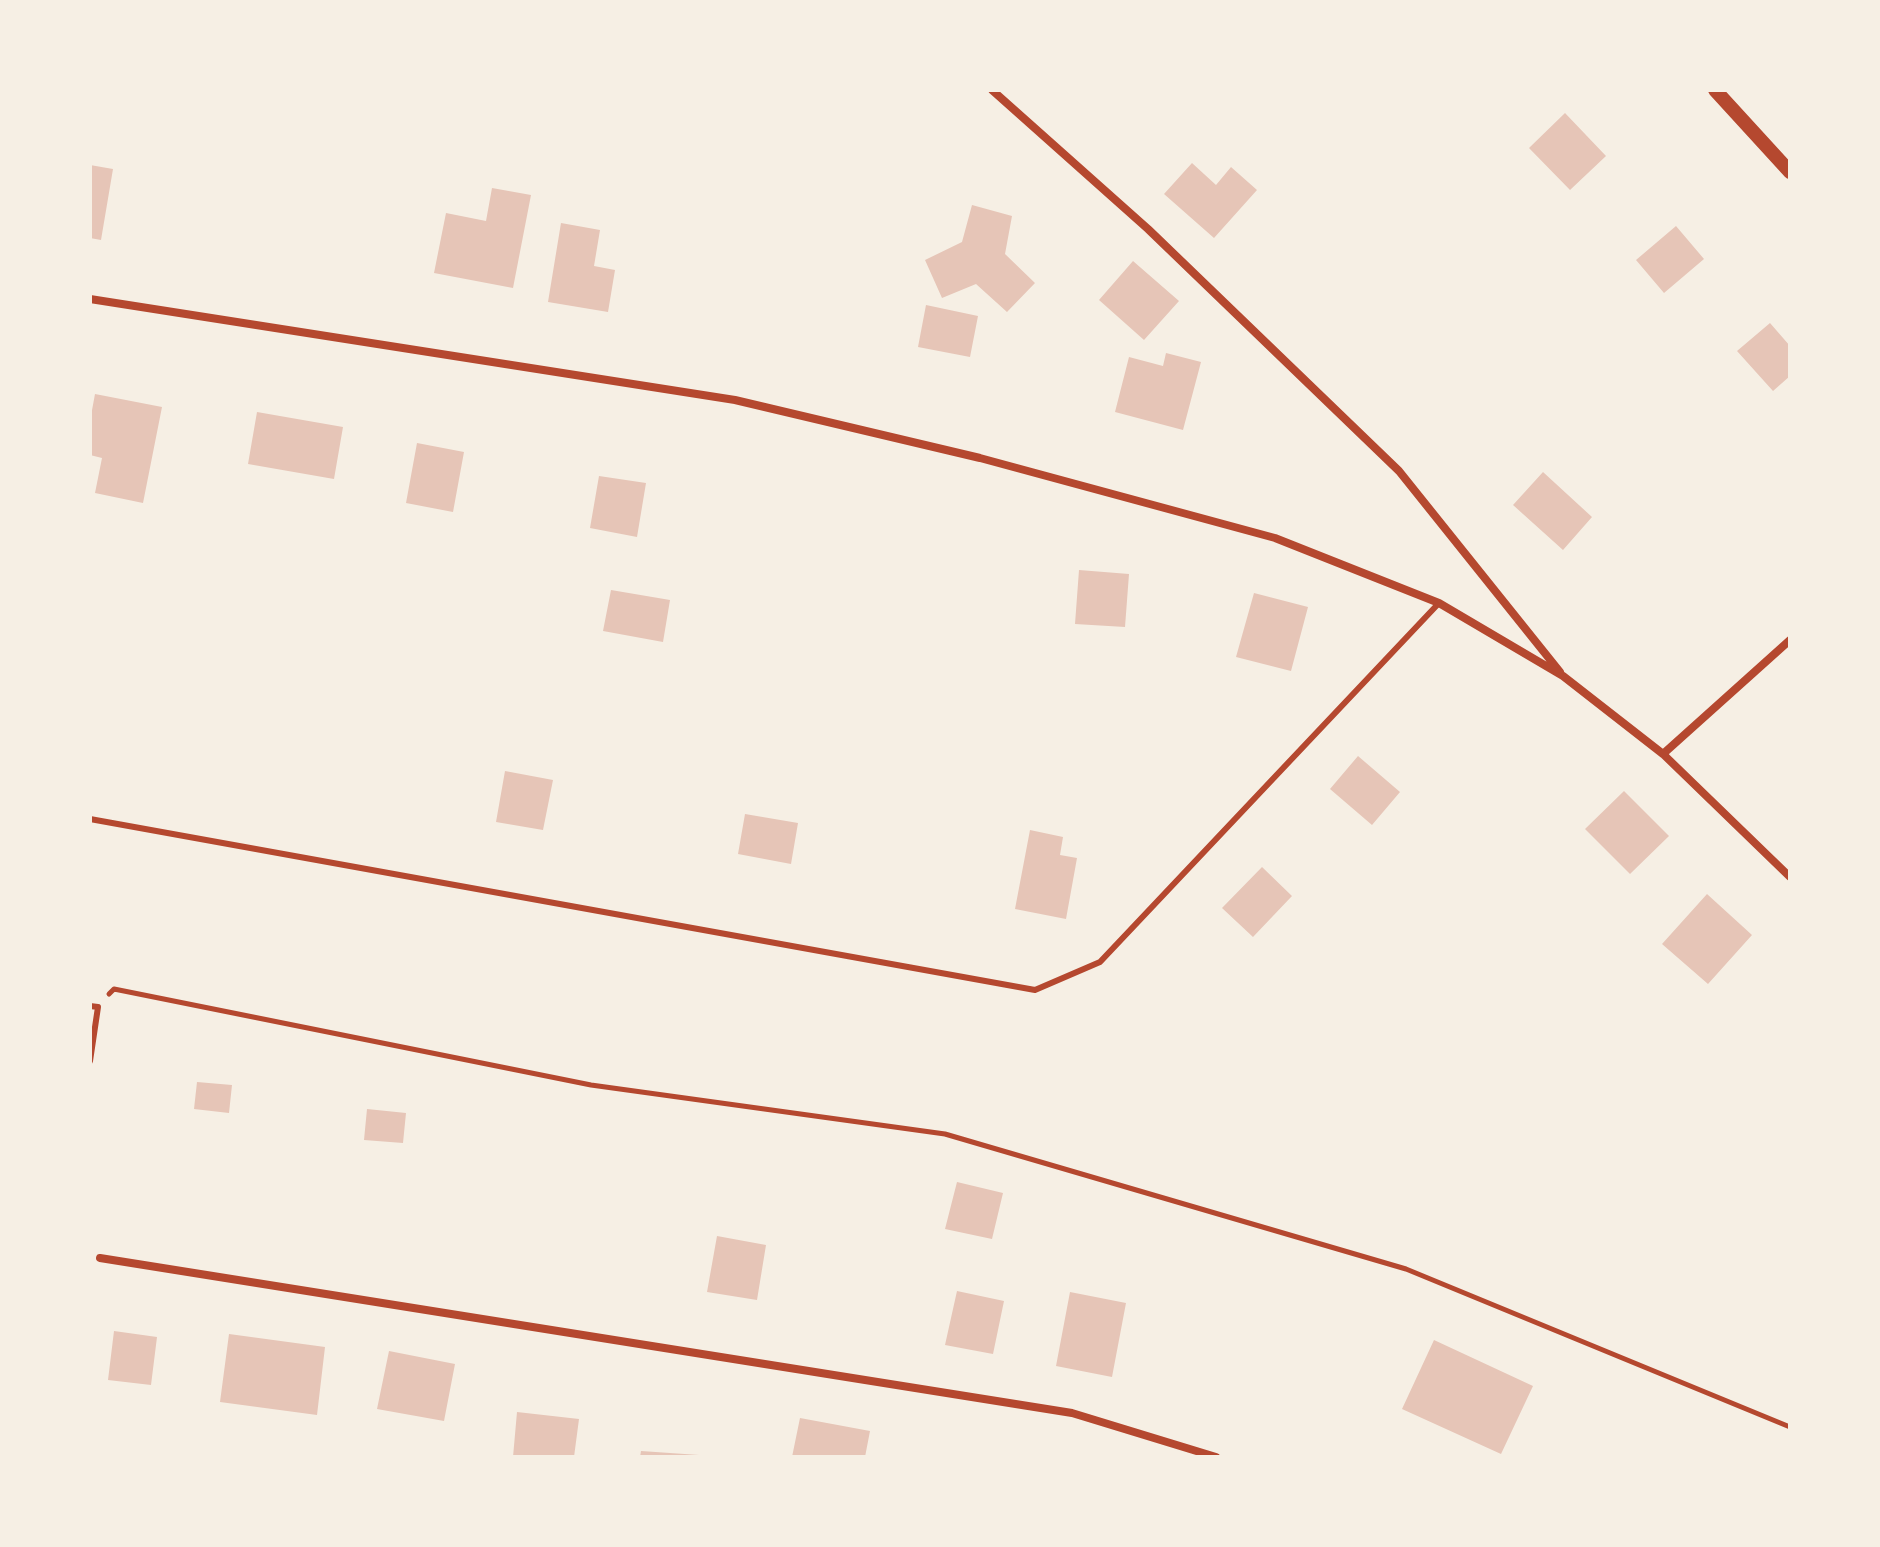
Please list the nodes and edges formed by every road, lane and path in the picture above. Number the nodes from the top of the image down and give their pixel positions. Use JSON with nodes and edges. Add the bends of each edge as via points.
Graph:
{"nodes":[{"id":1,"x":992,"y":90,"type":"edge"},
{"id":2,"x":1715,"y":90,"type":"edge"},
{"id":3,"x":1790,"y":172,"type":"edge"},
{"id":4,"x":90,"y":299,"type":"edge"},
{"id":5,"x":1439,"y":603,"type":"junction"},
{"id":6,"x":1790,"y":640,"type":"edge"},
{"id":7,"x":1563,"y":676,"type":"junction"},
{"id":8,"x":1663,"y":754,"type":"junction"},
{"id":9,"x":90,"y":819,"type":"edge"},
{"id":10,"x":1790,"y":877,"type":"edge"},
{"id":11,"x":94,"y":1006,"type":"edge"},
{"id":12,"x":90,"y":1061,"type":"edge"},
{"id":13,"x":100,"y":1258,"type":"dead end"},
{"id":14,"x":1790,"y":1427,"type":"edge"},
{"id":15,"x":1216,"y":1457,"type":"edge"}],
"edges":[{"from":1,"to":7,"type":"street","via":[[1148,229],[1399,471]]},
{"from":2,"to":3,"type":"street"},
{"from":4,"to":5,"type":"street","via":[[735,400],[980,458],[1275,538]]},
{"from":5,"to":7,"type":"street"},
{"from":5,"to":9,"type":"lane","via":[[1100,962],[1035,990]]},
{"from":6,"to":8,"type":"street"},
{"from":7,"to":8,"type":"street"},
{"from":8,"to":10,"type":"street"},
{"from":11,"to":12,"type":"lane"},
{"from":11,"to":14,"type":"path","via":[[114,989],[591,1085],[945,1134],[1406,1269]]},
{"from":13,"to":15,"type":"street","via":[[1072,1413]]}]}
